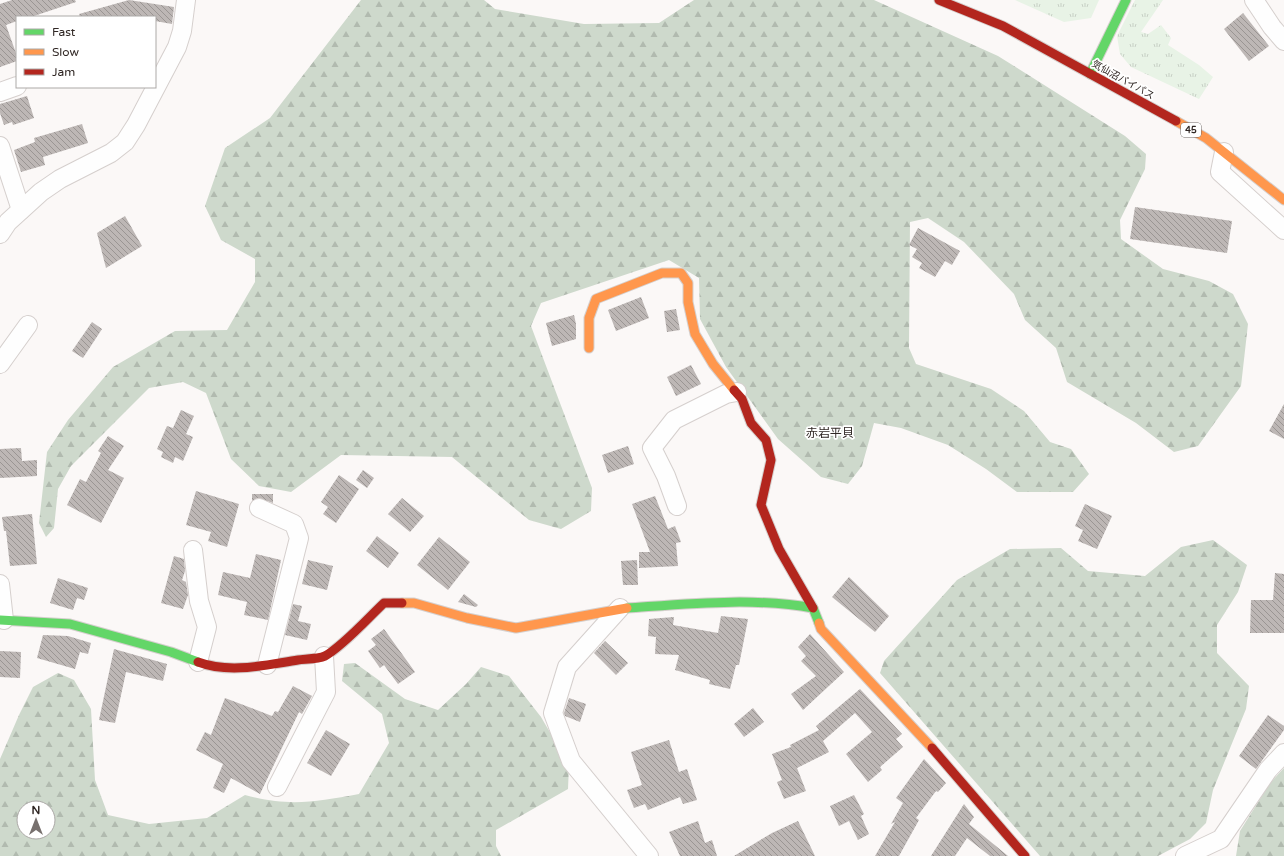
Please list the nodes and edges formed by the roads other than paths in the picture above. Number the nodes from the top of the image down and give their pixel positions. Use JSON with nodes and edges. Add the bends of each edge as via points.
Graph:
{"nodes":[{"id":1,"x":186,"y":0,"type":"edge"},
{"id":2,"x":939,"y":0,"type":"edge"},
{"id":3,"x":1126,"y":0,"type":"edge"},
{"id":4,"x":1254,"y":0,"type":"edge"},
{"id":5,"x":1284,"y":41,"type":"edge"},
{"id":6,"x":1090,"y":74,"type":"junction"},
{"id":7,"x":158,"y":78,"type":"edge"},
{"id":8,"x":16,"y":86,"type":"edge"},
{"id":9,"x":153,"y":88,"type":"edge"},
{"id":10,"x":0,"y":92,"type":"edge"},
{"id":11,"x":0,"y":146,"type":"edge"},
{"id":12,"x":1224,"y":152,"type":"junction"},
{"id":13,"x":1284,"y":200,"type":"edge"},
{"id":14,"x":21,"y":210,"type":"junction"},
{"id":15,"x":1284,"y":230,"type":"edge"},
{"id":16,"x":0,"y":234,"type":"edge"},
{"id":17,"x":28,"y":325,"type":"dead end"},
{"id":18,"x":590,"y":348,"type":"dead end"},
{"id":19,"x":0,"y":364,"type":"edge"},
{"id":20,"x":737,"y":392,"type":"junction"},
{"id":21,"x":677,"y":506,"type":"dead end"},
{"id":22,"x":260,"y":508,"type":"dead end"},
{"id":23,"x":193,"y":550,"type":"dead end"},
{"id":24,"x":0,"y":584,"type":"edge"},
{"id":25,"x":620,"y":608,"type":"junction"},
{"id":26,"x":813,"y":608,"type":"junction"},
{"id":27,"x":2,"y":620,"type":"edge"},
{"id":28,"x":324,"y":656,"type":"junction"},
{"id":29,"x":198,"y":662,"type":"junction"},
{"id":30,"x":267,"y":665,"type":"junction"},
{"id":31,"x":1284,"y":753,"type":"edge"},
{"id":32,"x":277,"y":787,"type":"dead end"},
{"id":33,"x":649,"y":856,"type":"edge"},
{"id":34,"x":1025,"y":856,"type":"edge"},
{"id":35,"x":1185,"y":856,"type":"edge"}],
"edges":[{"from":1,"to":7,"type":"street","via":[[177,47]]},
{"from":2,"to":6,"type":"main road","name":"気仙沼バイパス","number":"45","via":[[1003,26],[1082,65]]},
{"from":3,"to":6,"type":"main road"},
{"from":4,"to":5,"type":"street"},
{"from":6,"to":12,"type":"main road","name":"気仙沼バイパス","number":"45","via":[[1206,138]]},
{"from":8,"to":10,"type":"street"},
{"from":9,"to":14,"type":"street","via":[[125,142],[47,188]]},
{"from":11,"to":14,"type":"street"},
{"from":12,"to":13,"type":"main road","name":"気仙沼バイパス","number":"45"},
{"from":12,"to":15,"type":"street","via":[[1220,172]]},
{"from":14,"to":16,"type":"street"},
{"from":17,"to":19,"type":"street"},
{"from":18,"to":20,"type":"main road","via":[[589,318],[596,299],[662,273],[681,273],[688,283],[688,302],[695,334],[713,364]]},
{"from":20,"to":21,"type":"street","via":[[726,394],[674,420],[652,448]]},
{"from":20,"to":26,"type":"main road","via":[[751,422],[766,440],[771,460],[761,505],[780,549]]},
{"from":22,"to":30,"type":"street","via":[[294,524],[299,538]]},
{"from":23,"to":29,"type":"street","via":[[199,601],[208,627]]},
{"from":24,"to":27,"type":"street"},
{"from":25,"to":26,"type":"main road","via":[[792,604]]},
{"from":25,"to":28,"type":"main road","via":[[516,628],[414,604],[384,603],[351,635]]},
{"from":25,"to":33,"type":"street","via":[[567,667],[553,713],[571,761]]},
{"from":26,"to":34,"type":"main road","via":[[821,629],[915,729]]},
{"from":27,"to":29,"type":"main road","via":[[70,624]]},
{"from":28,"to":30,"type":"main road"},
{"from":28,"to":32,"type":"street","via":[[326,692]]},
{"from":29,"to":30,"type":"main road","via":[[232,668]]},
{"from":31,"to":35,"type":"street","via":[[1268,770],[1220,839]]}]}
